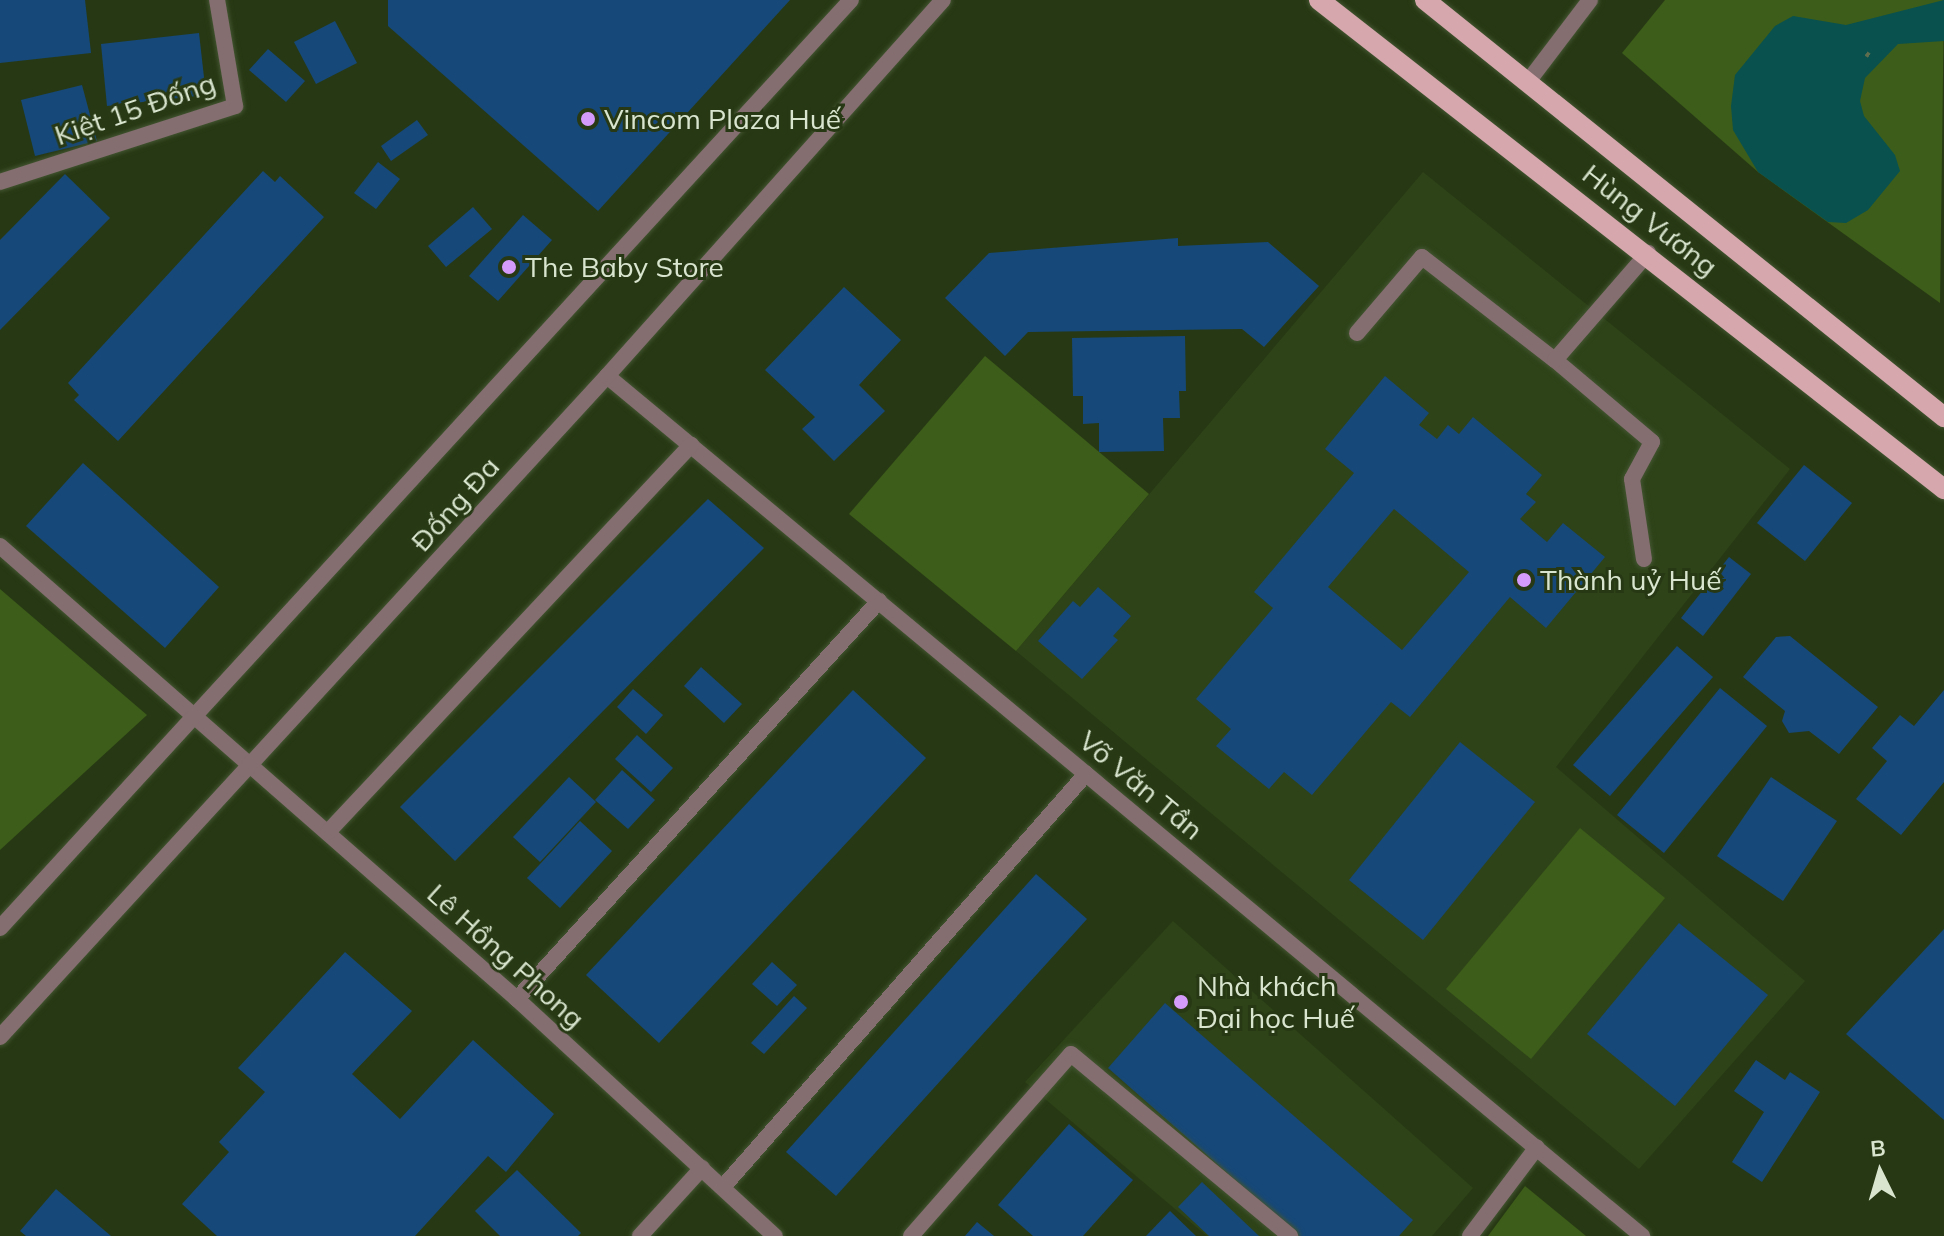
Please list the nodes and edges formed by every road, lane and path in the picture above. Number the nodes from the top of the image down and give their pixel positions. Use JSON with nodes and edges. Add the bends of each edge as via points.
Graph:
{"nodes":[{"id":1,"x":217,"y":0,"type":"edge"},
{"id":2,"x":851,"y":0,"type":"edge"},
{"id":3,"x":943,"y":0,"type":"edge"},
{"id":4,"x":1319,"y":0,"type":"edge"},
{"id":5,"x":1425,"y":0,"type":"edge"},
{"id":6,"x":1590,"y":0,"type":"edge"},
{"id":7,"x":1527,"y":83,"type":"junction"},
{"id":8,"x":0,"y":182,"type":"edge"},
{"id":9,"x":1648,"y":253,"type":"junction"},
{"id":10,"x":1357,"y":333,"type":"dead end"},
{"id":11,"x":1555,"y":360,"type":"junction"},
{"id":12,"x":607,"y":376,"type":"junction"},
{"id":13,"x":1944,"y":417,"type":"edge"},
{"id":14,"x":691,"y":445,"type":"junction"},
{"id":15,"x":1944,"y":489,"type":"edge"},
{"id":16,"x":0,"y":546,"type":"edge"},
{"id":17,"x":1644,"y":559,"type":"dead end"},
{"id":18,"x":879,"y":601,"type":"junction"},
{"id":19,"x":199,"y":717,"type":"junction"},
{"id":20,"x":252,"y":764,"type":"junction"},
{"id":21,"x":1086,"y":774,"type":"junction"},
{"id":22,"x":328,"y":832,"type":"junction"},
{"id":23,"x":0,"y":928,"type":"edge"},
{"id":24,"x":517,"y":999,"type":"junction"},
{"id":25,"x":0,"y":1037,"type":"edge"},
{"id":26,"x":1537,"y":1147,"type":"junction"},
{"id":27,"x":702,"y":1168,"type":"junction"},
{"id":28,"x":723,"y":1187,"type":"junction"},
{"id":29,"x":640,"y":1236,"type":"edge"},
{"id":30,"x":775,"y":1236,"type":"edge"},
{"id":31,"x":911,"y":1236,"type":"edge"},
{"id":32,"x":1290,"y":1236,"type":"edge"},
{"id":33,"x":1470,"y":1236,"type":"edge"},
{"id":34,"x":1642,"y":1236,"type":"edge"}],
"edges":[{"from":1,"to":8,"type":"street","name":"Kiệt 15 Đống","via":[[235,106]]},
{"from":2,"to":19,"type":"street","name":"Đống Đa"},
{"from":3,"to":12,"type":"street","name":"Đống Đa"},
{"from":4,"to":9,"type":"main road","name":"Hùng Vương"},
{"from":5,"to":7,"type":"main road","name":"Hùng Vương"},
{"from":6,"to":7,"type":"street"},
{"from":7,"to":13,"type":"main road","name":"Hùng Vương"},
{"from":9,"to":11,"type":"street"},
{"from":9,"to":15,"type":"main road","name":"Hùng Vương"},
{"from":10,"to":11,"type":"street","via":[[1422,257]]},
{"from":11,"to":17,"type":"street","via":[[1652,442],[1632,479]]},
{"from":12,"to":14,"type":"street","name":"Võ Văn Tần"},
{"from":12,"to":20,"type":"street","name":"Đống Đa"},
{"from":14,"to":18,"type":"street","name":"Võ Văn Tần"},
{"from":14,"to":22,"type":"street"},
{"from":16,"to":19,"type":"street","name":"Lê Hồng Phong"},
{"from":18,"to":21,"type":"street","name":"Võ Văn Tần"},
{"from":18,"to":24,"type":"street"},
{"from":19,"to":20,"type":"street","name":"Lê Hồng Phong"},
{"from":19,"to":23,"type":"street","name":"Đống Đa"},
{"from":20,"to":22,"type":"street","name":"Lê Hồng Phong"},
{"from":20,"to":25,"type":"street","name":"Đống Đa"},
{"from":21,"to":26,"type":"street","name":"Võ Văn Tần"},
{"from":21,"to":28,"type":"street"},
{"from":22,"to":24,"type":"street","name":"Lê Hồng Phong"},
{"from":24,"to":27,"type":"street","name":"Lê Hồng Phong"},
{"from":26,"to":33,"type":"street"},
{"from":26,"to":34,"type":"street","name":"Võ Văn Tần"},
{"from":27,"to":28,"type":"street","name":"Lê Hồng Phong"},
{"from":27,"to":29,"type":"street"},
{"from":28,"to":30,"type":"street","name":"Lê Hồng Phong"},
{"from":31,"to":32,"type":"street","via":[[1071,1054]]}]}
